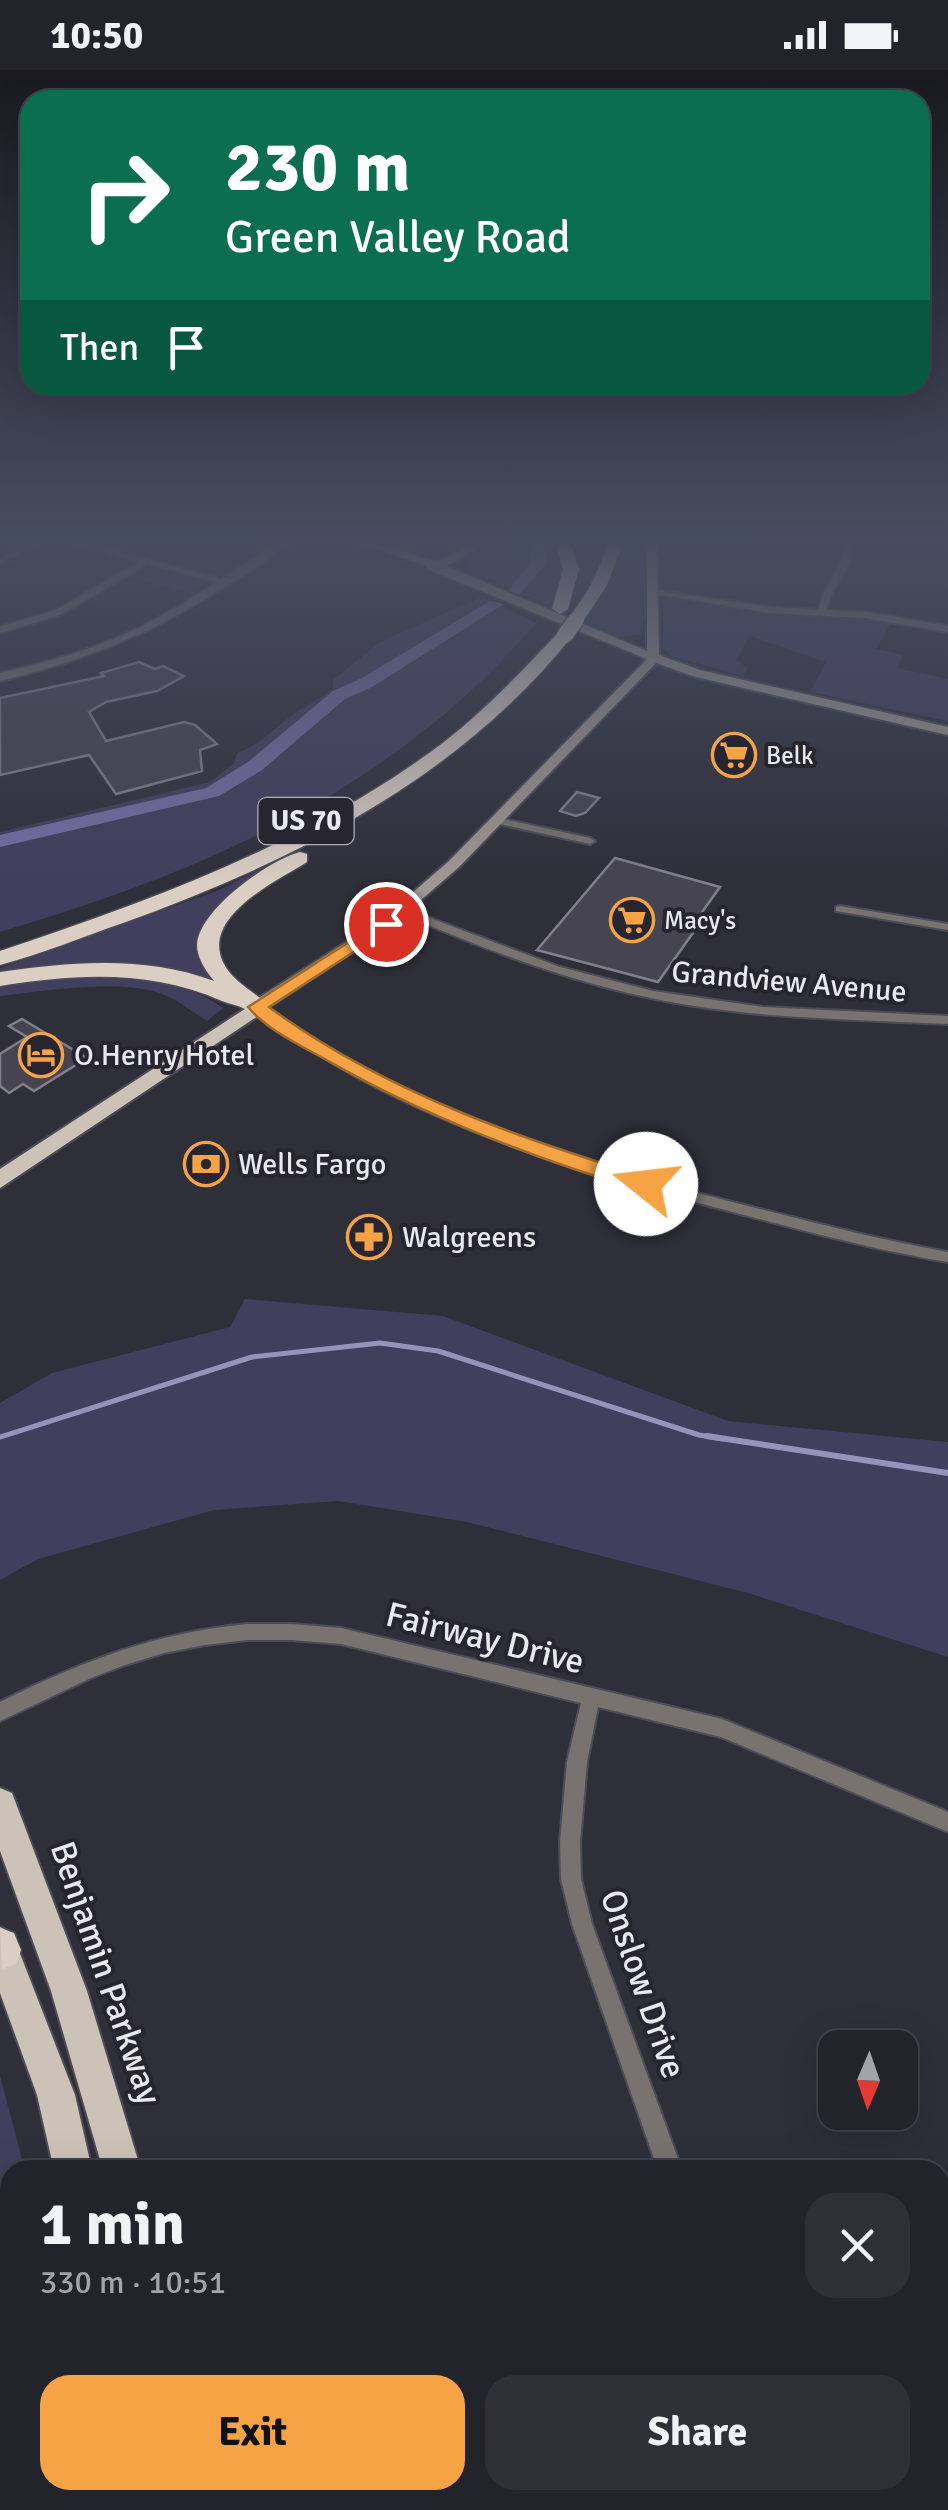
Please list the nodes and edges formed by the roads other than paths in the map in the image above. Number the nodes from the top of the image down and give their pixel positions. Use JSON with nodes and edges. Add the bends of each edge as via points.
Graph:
{"nodes":[{"id":1,"x":76,"y":657,"type":"edge"},
{"id":2,"x":522,"y":657,"type":"edge"},
{"id":3,"x":533,"y":657,"type":"edge"},
{"id":4,"x":619,"y":657,"type":"edge"},
{"id":5,"x":648,"y":657,"type":"edge"},
{"id":6,"x":653,"y":659,"type":"junction"},
{"id":7,"x":629,"y":670,"type":"junction"},
{"id":8,"x":0,"y":677,"type":"edge"},
{"id":9,"x":711,"y":677,"type":"junction"},
{"id":10,"x":948,"y":731,"type":"edge"},
{"id":11,"x":401,"y":785,"type":"junction"},
{"id":12,"x":499,"y":821,"type":"junction"},
{"id":13,"x":590,"y":842,"type":"dead end"},
{"id":14,"x":840,"y":909,"type":"dead end"},
{"id":15,"x":401,"y":910,"type":"junction"},
{"id":16,"x":948,"y":926,"type":"edge"},
{"id":17,"x":6,"y":939,"type":"edge"},
{"id":18,"x":0,"y":958,"type":"edge"},
{"id":19,"x":0,"y":979,"type":"edge"},
{"id":20,"x":257,"y":1007,"type":"junction"},
{"id":21,"x":948,"y":1020,"type":"edge"},
{"id":22,"x":0,"y":1180,"type":"edge"},
{"id":23,"x":948,"y":1257,"type":"edge"},
{"id":24,"x":590,"y":1698,"type":"junction"},
{"id":25,"x":0,"y":1712,"type":"edge"},
{"id":26,"x":0,"y":1806,"type":"edge"},
{"id":27,"x":948,"y":1822,"type":"edge"},
{"id":28,"x":1,"y":1947,"type":"edge"},
{"id":29,"x":72,"y":2160,"type":"edge"},
{"id":30,"x":119,"y":2160,"type":"edge"},
{"id":31,"x":666,"y":2160,"type":"edge"}],
"edges":[{"from":1,"to":8,"type":"street"},
{"from":2,"to":17,"type":"highway","number":"US 70","via":[[446,728],[324,811],[186,877]]},
{"from":3,"to":11,"type":"highway","number":"US 70","via":[[488,715]]},
{"from":4,"to":7,"type":"main road"},
{"from":5,"to":6,"type":"main road"},
{"from":6,"to":7,"type":"main road"},
{"from":6,"to":9,"type":"main road"},
{"from":7,"to":9,"type":"main road"},
{"from":7,"to":12,"type":"main road"},
{"from":9,"to":10,"type":"main road"},
{"from":11,"to":18,"type":"highway","number":"US 70","via":[[203,887]]},
{"from":11,"to":20,"type":"highway","via":[[219,915],[207,946],[210,960]]},
{"from":12,"to":13,"type":"street"},
{"from":12,"to":15,"type":"main road"},
{"from":14,"to":16,"type":"street"},
{"from":15,"to":20,"type":"main road"},
{"from":15,"to":21,"type":"street","name":"Grandview Avenue","via":[[533,963],[660,996],[775,1012]]},
{"from":19,"to":20,"type":"highway","via":[[78,971],[155,974],[185,978]]},
{"from":20,"to":22,"type":"highway"},
{"from":20,"to":23,"type":"street","via":[[414,1100],[546,1154],[732,1207]]},
{"from":24,"to":25,"type":"street","name":"Fairway Drive","via":[[341,1636],[284,1629],[155,1644]]},
{"from":24,"to":27,"type":"street","name":"Fairway Drive","via":[[722,1728]]},
{"from":24,"to":31,"type":"street","name":"Onslow Drive","via":[[576,1778],[571,1879]]},
{"from":26,"to":30,"type":"highway","name":"Benjamin Parkway","via":[[69,1991]]},
{"from":28,"to":29,"type":"highway","via":[[56,2095]]}]}
